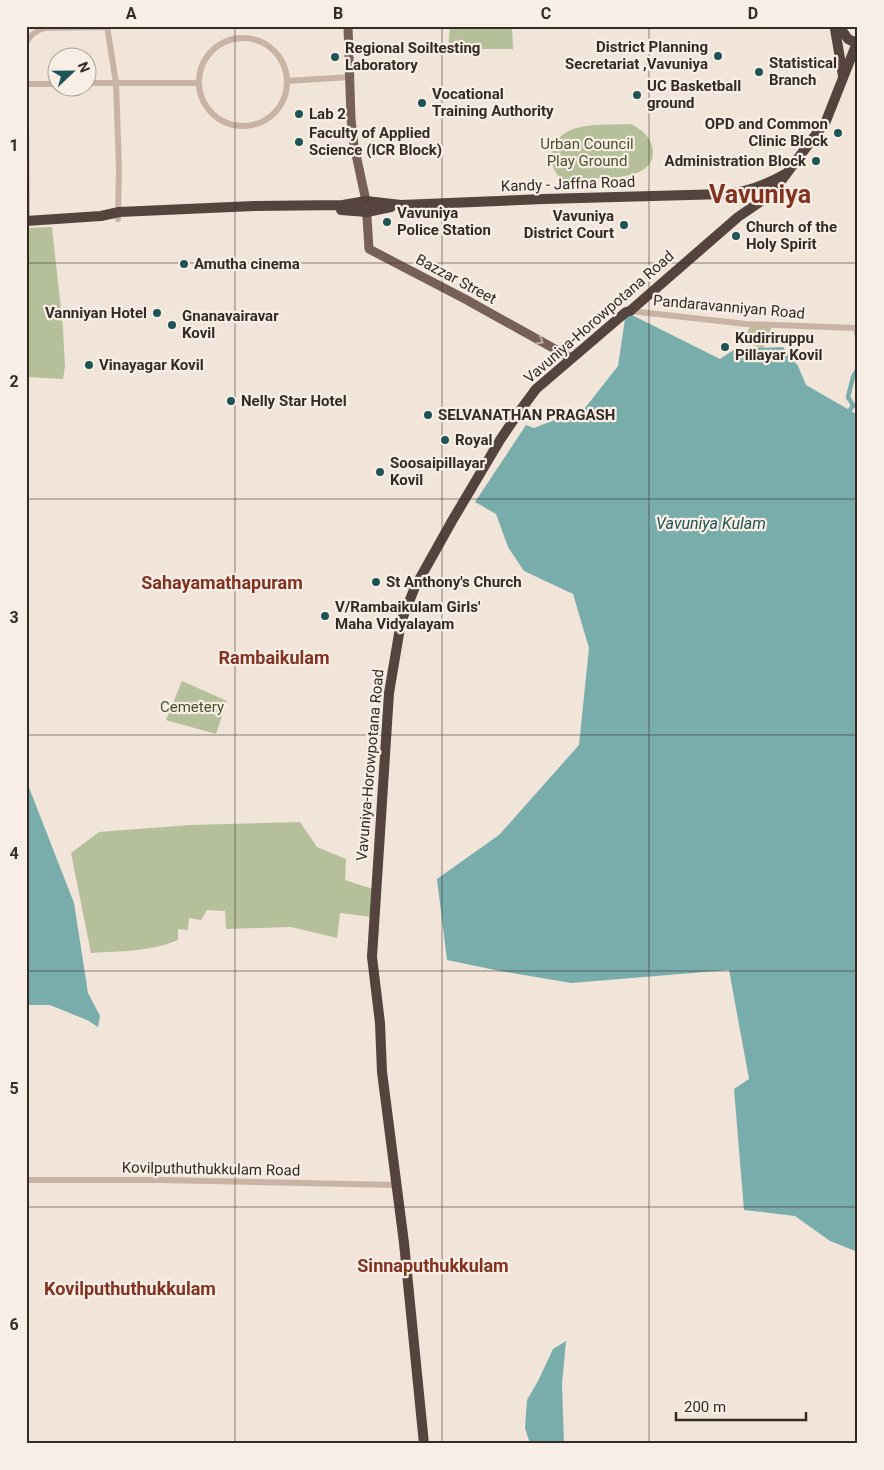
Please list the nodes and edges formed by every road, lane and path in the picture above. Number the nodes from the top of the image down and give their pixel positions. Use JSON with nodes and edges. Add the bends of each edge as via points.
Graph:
{"nodes":[{"id":1,"x":107,"y":26,"type":"edge"},
{"id":2,"x":348,"y":26,"type":"edge"},
{"id":3,"x":836,"y":27,"type":"edge"},
{"id":4,"x":857,"y":41,"type":"edge"},
{"id":5,"x":26,"y":43,"type":"edge"},
{"id":6,"x":852,"y":55,"type":"junction"},
{"id":7,"x":843,"y":77,"type":"junction"},
{"id":8,"x":351,"y":78,"type":"junction"},
{"id":9,"x":287,"y":80,"type":"junction"},
{"id":10,"x":98,"y":83,"type":"edge"},
{"id":11,"x":116,"y":83,"type":"junction"},
{"id":12,"x":198,"y":83,"type":"junction"},
{"id":13,"x":26,"y":84,"type":"edge"},
{"id":14,"x":48,"y":84,"type":"edge"},
{"id":15,"x":26,"y":121,"type":"edge"},
{"id":16,"x":786,"y":173,"type":"junction"},
{"id":17,"x":765,"y":185,"type":"junction"},
{"id":18,"x":772,"y":192,"type":"junction"},
{"id":19,"x":739,"y":193,"type":"junction"},
{"id":20,"x":756,"y":195,"type":"junction"},
{"id":21,"x":748,"y":204,"type":"junction"},
{"id":22,"x":367,"y":206,"type":"junction"},
{"id":23,"x":119,"y":215,"type":"junction"},
{"id":24,"x":738,"y":217,"type":"junction"},
{"id":25,"x":27,"y":221,"type":"edge"},
{"id":26,"x":630,"y":311,"type":"junction"},
{"id":27,"x":858,"y":337,"type":"edge"},
{"id":28,"x":571,"y":358,"type":"junction"},
{"id":29,"x":26,"y":1180,"type":"edge"},
{"id":30,"x":396,"y":1184,"type":"junction"},
{"id":31,"x":424,"y":1444,"type":"edge"}],
"edges":[{"from":1,"to":5,"type":"street","via":[[44,28],[29,37]]},
{"from":1,"to":11,"type":"street"},
{"from":2,"to":8,"type":"main road"},
{"from":3,"to":4,"type":"highway"},
{"from":3,"to":6,"type":"highway","via":[[839,44]]},
{"from":3,"to":7,"type":"highway"},
{"from":4,"to":6,"type":"highway"},
{"from":6,"to":7,"type":"highway"},
{"from":7,"to":16,"type":"highway","via":[[826,121]]},
{"from":8,"to":9,"type":"street"},
{"from":8,"to":22,"type":"main road","via":[[354,145]]},
{"from":9,"to":12,"type":"street","via":[[284,65],[276,52],[264,43],[234,38],[219,44],[208,54]]},
{"from":9,"to":12,"type":"street","via":[[285,94],[270,117],[258,124],[244,126],[230,124],[212,114],[201,96]]},
{"from":10,"to":11,"type":"street"},
{"from":11,"to":12,"type":"street"},
{"from":11,"to":23,"type":"street"},
{"from":13,"to":14,"type":"street"},
{"from":15,"to":25,"type":"street"},
{"from":16,"to":17,"type":"highway"},
{"from":16,"to":18,"type":"highway"},
{"from":17,"to":18,"type":"highway"},
{"from":17,"to":19,"type":"highway","name":"Kandy - Jaffna Road"},
{"from":17,"to":20,"type":"highway","name":"Vavuniya-Horowpotana Road"},
{"from":18,"to":20,"type":"highway","name":"Kandy - Jaffna Road"},
{"from":18,"to":24,"type":"highway","name":"Vavuniya-Horowpotana Road"},
{"from":19,"to":20,"type":"highway","name":"Kandy - Jaffna Road"},
{"from":19,"to":21,"type":"highway","via":[[746,196]]},
{"from":19,"to":22,"type":"highway","name":"Kandy - Jaffna Road"},
{"from":20,"to":21,"type":"highway","name":"Vavuniya-Horowpotana Road"},
{"from":21,"to":24,"type":"highway","name":"Vavuniya-Horowpotana Road"},
{"from":22,"to":23,"type":"highway","name":"Kandy - Jaffna Road"},
{"from":22,"to":28,"type":"main road","name":"Bazzar Street","one_way":true,"via":[[368,249]]},
{"from":23,"to":25,"type":"highway","name":"Kandy - Jaffna Road"},
{"from":24,"to":26,"type":"highway","name":"Vavuniya-Horowpotana Road"},
{"from":26,"to":27,"type":"street","name":"Pandaravanniyan Road","via":[[746,324],[856,328]]},
{"from":26,"to":28,"type":"highway","name":"Vavuniya-Horowpotana Road"},
{"from":28,"to":30,"type":"highway","name":"Vavuniya-Horowpotana Road","via":[[536,389],[500,440],[415,587],[400,622],[389,693],[372,957]]},
{"from":29,"to":30,"type":"street","name":"Kovilputhuthukkulam Road"},
{"from":30,"to":31,"type":"highway","name":"Vavuniya-Horowpotana Road"}]}
